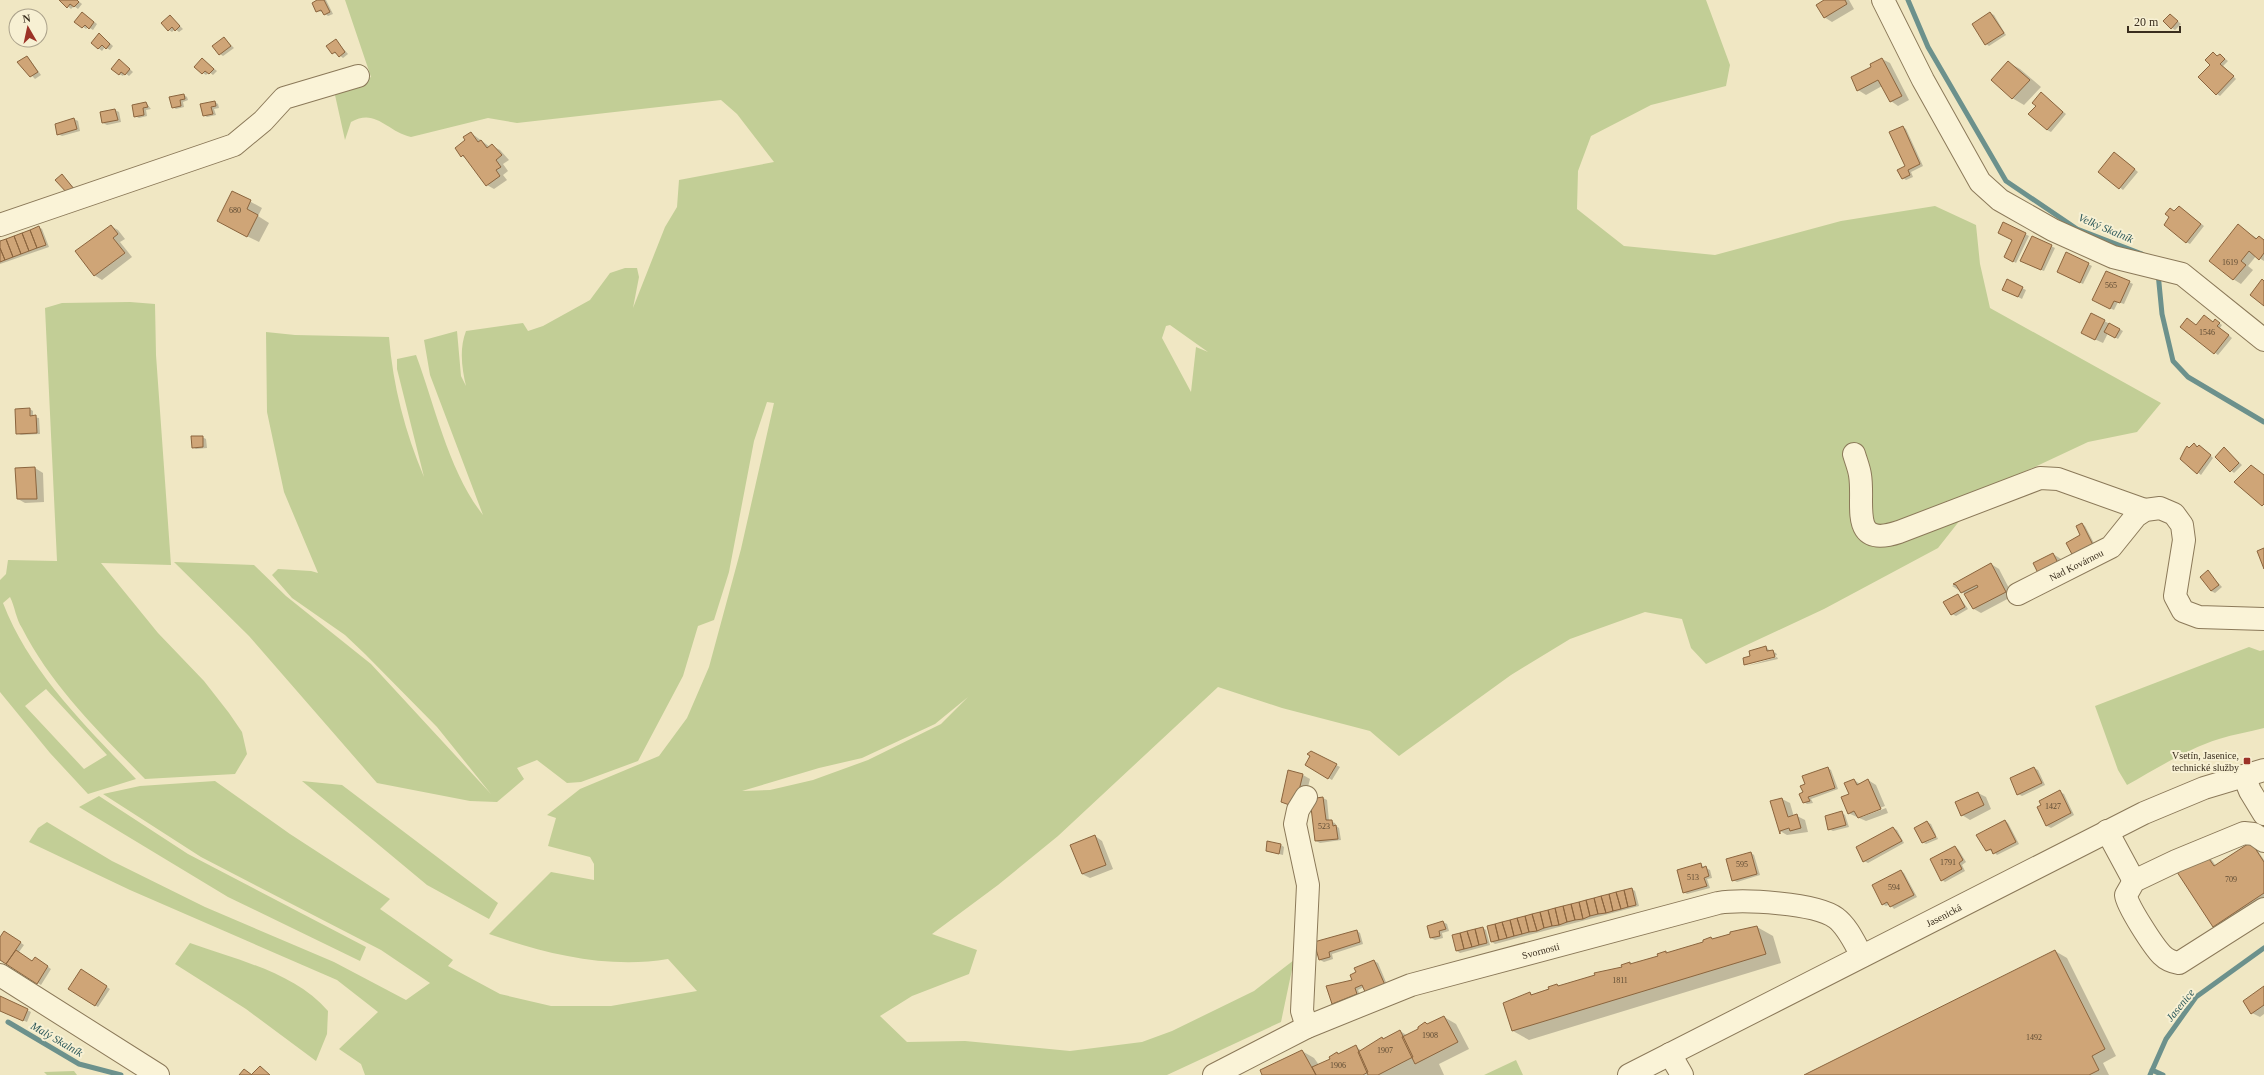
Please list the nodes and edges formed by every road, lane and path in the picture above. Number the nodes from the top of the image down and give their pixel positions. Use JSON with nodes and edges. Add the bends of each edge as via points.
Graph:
{"nodes":[{"id":1,"x":1883,"y":0,"type":"edge"},
{"id":2,"x":358,"y":76,"type":"dead end"},
{"id":3,"x":0,"y":225,"type":"edge"},
{"id":4,"x":2264,"y":340,"type":"edge"},
{"id":5,"x":1854,"y":454,"type":"dead end"},
{"id":6,"x":2145,"y":510,"type":"junction"},
{"id":7,"x":2018,"y":594,"type":"dead end"},
{"id":8,"x":2264,"y":619,"type":"edge"},
{"id":9,"x":2254,"y":773,"type":"edge"},
{"id":10,"x":1306,"y":797,"type":"dead end"},
{"id":11,"x":2264,"y":814,"type":"edge"},
{"id":12,"x":2107,"y":831,"type":"junction"},
{"id":13,"x":2264,"y":841,"type":"edge"},
{"id":14,"x":2134,"y":881,"type":"junction"},
{"id":15,"x":2264,"y":909,"type":"edge"},
{"id":16,"x":1862,"y":956,"type":"junction"},
{"id":17,"x":0,"y":975,"type":"edge"},
{"id":18,"x":1307,"y":1027,"type":"junction"},
{"id":19,"x":1670,"y":1054,"type":"junction"},
{"id":20,"x":158,"y":1075,"type":"edge"},
{"id":21,"x":1214,"y":1075,"type":"edge"},
{"id":22,"x":1629,"y":1075,"type":"edge"},
{"id":23,"x":1682,"y":1075,"type":"edge"}],
"edges":[{"from":1,"to":4,"type":"street","via":[[1923,80],[1980,182],[2000,200],[2053,230],[2117,258],[2182,274]]},
{"from":2,"to":3,"type":"street","via":[[284,98],[263,121],[234,145]]},
{"from":5,"to":6,"type":"street","via":[[1861,476],[1861,518],[1874,536],[1883,537],[1898,532],[2040,478],[2058,479]]},
{"from":6,"to":7,"type":"street","name":"Nad Kovárnou","via":[[2136,516],[2111,547]]},
{"from":6,"to":8,"type":"street","via":[[2160,508],[2174,514],[2182,525],[2184,540],[2175,596],[2183,611],[2199,617]]},
{"from":9,"to":11,"type":"street","via":[[2250,791]]},
{"from":9,"to":12,"type":"street","name":"Jasenická","via":[[2174,800]]},
{"from":10,"to":18,"type":"street","via":[[1298,810],[1295,824],[1308,885],[1302,1010]]},
{"from":12,"to":14,"type":"street"},
{"from":12,"to":16,"type":"street","name":"Jasenická"},
{"from":13,"to":14,"type":"street","via":[[2254,834],[2244,833]]},
{"from":14,"to":15,"type":"street","via":[[2127,890],[2126,900],[2161,954],[2173,962],[2186,960]]},
{"from":16,"to":18,"type":"street","name":"Svornosti","via":[[1843,926],[1819,910],[1734,901],[1435,977]]},
{"from":16,"to":19,"type":"street","name":"Jasenická"},
{"from":17,"to":20,"type":"street"},
{"from":18,"to":21,"type":"street","name":"Svornosti"},
{"from":19,"to":22,"type":"street","name":"Jasenická"},
{"from":19,"to":23,"type":"street"}]}
